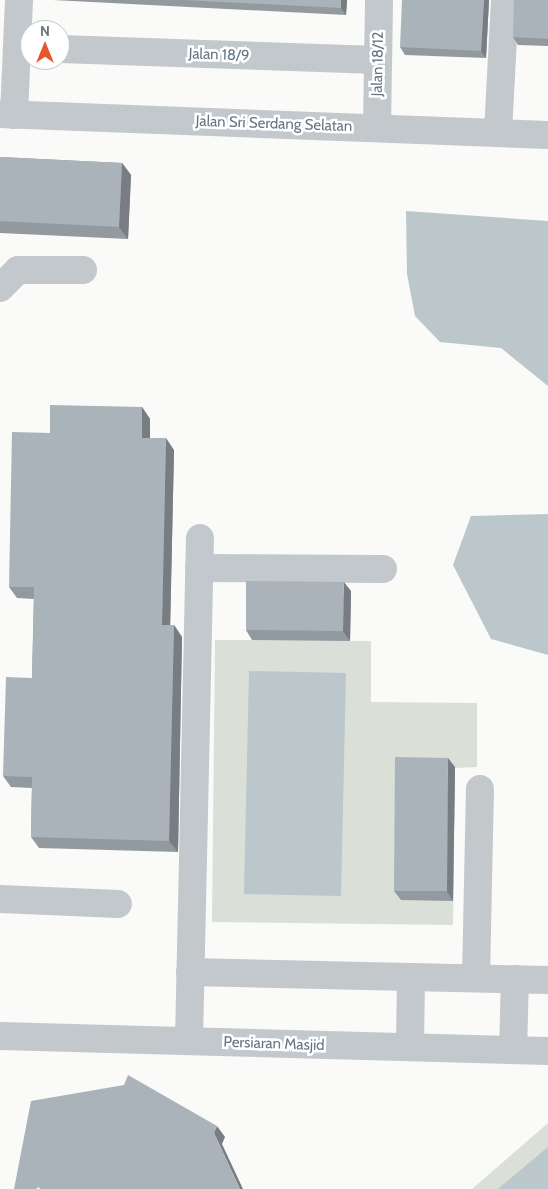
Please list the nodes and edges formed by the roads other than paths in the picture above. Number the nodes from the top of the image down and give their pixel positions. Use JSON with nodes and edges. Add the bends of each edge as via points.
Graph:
{"nodes":[{"id":1,"x":19,"y":0,"type":"edge"},
{"id":2,"x":379,"y":0,"type":"edge"},
{"id":3,"x":505,"y":0,"type":"edge"},
{"id":4,"x":16,"y":39,"type":"edge"},
{"id":5,"x":70,"y":49,"type":"edge"},
{"id":6,"x":378,"y":60,"type":"junction"},
{"id":7,"x":7,"y":115,"type":"edge"},
{"id":8,"x":377,"y":128,"type":"junction"},
{"id":9,"x":498,"y":133,"type":"junction"},
{"id":10,"x":548,"y":135,"type":"edge"},
{"id":11,"x":83,"y":270,"type":"dead end"},
{"id":12,"x":0,"y":288,"type":"edge"},
{"id":13,"x":200,"y":538,"type":"dead end"},
{"id":14,"x":199,"y":568,"type":"junction"},
{"id":15,"x":383,"y":569,"type":"dead end"},
{"id":16,"x":480,"y":789,"type":"dead end"},
{"id":17,"x":0,"y":898,"type":"edge"},
{"id":18,"x":118,"y":904,"type":"dead end"},
{"id":19,"x":190,"y":972,"type":"junction"},
{"id":20,"x":411,"y":977,"type":"junction"},
{"id":21,"x":476,"y":978,"type":"junction"},
{"id":22,"x":515,"y":979,"type":"junction"},
{"id":23,"x":548,"y":980,"type":"edge"},
{"id":24,"x":0,"y":1036,"type":"edge"},
{"id":25,"x":189,"y":1041,"type":"junction"},
{"id":26,"x":410,"y":1047,"type":"junction"},
{"id":27,"x":513,"y":1050,"type":"junction"},
{"id":28,"x":548,"y":1051,"type":"edge"}],
"edges":[{"from":1,"to":4,"type":"street"},
{"from":2,"to":6,"type":"street","name":"Jalan 18/12"},
{"from":3,"to":9,"type":"street"},
{"from":4,"to":7,"type":"street"},
{"from":5,"to":6,"type":"street","name":"Jalan 18/9"},
{"from":6,"to":8,"type":"street","name":"Jalan 18/12"},
{"from":7,"to":8,"type":"street","name":"Jalan Sri Serdang Selatan"},
{"from":8,"to":9,"type":"street","name":"Jalan Sri Serdang Selatan"},
{"from":9,"to":10,"type":"street","name":"Jalan Sri Serdang Selatan"},
{"from":11,"to":12,"type":"street","via":[[18,270]]},
{"from":13,"to":14,"type":"street"},
{"from":14,"to":15,"type":"street"},
{"from":14,"to":19,"type":"street"},
{"from":16,"to":21,"type":"street"},
{"from":17,"to":18,"type":"street"},
{"from":19,"to":20,"type":"street"},
{"from":19,"to":25,"type":"street"},
{"from":20,"to":21,"type":"street"},
{"from":20,"to":26,"type":"street"},
{"from":21,"to":22,"type":"street"},
{"from":22,"to":23,"type":"street"},
{"from":22,"to":27,"type":"street"},
{"from":24,"to":25,"type":"street","name":"Persiaran Masjid"},
{"from":25,"to":26,"type":"street","name":"Persiaran Masjid"},
{"from":26,"to":27,"type":"street","name":"Persiaran Masjid"},
{"from":27,"to":28,"type":"street","name":"Persiaran Masjid"}]}
